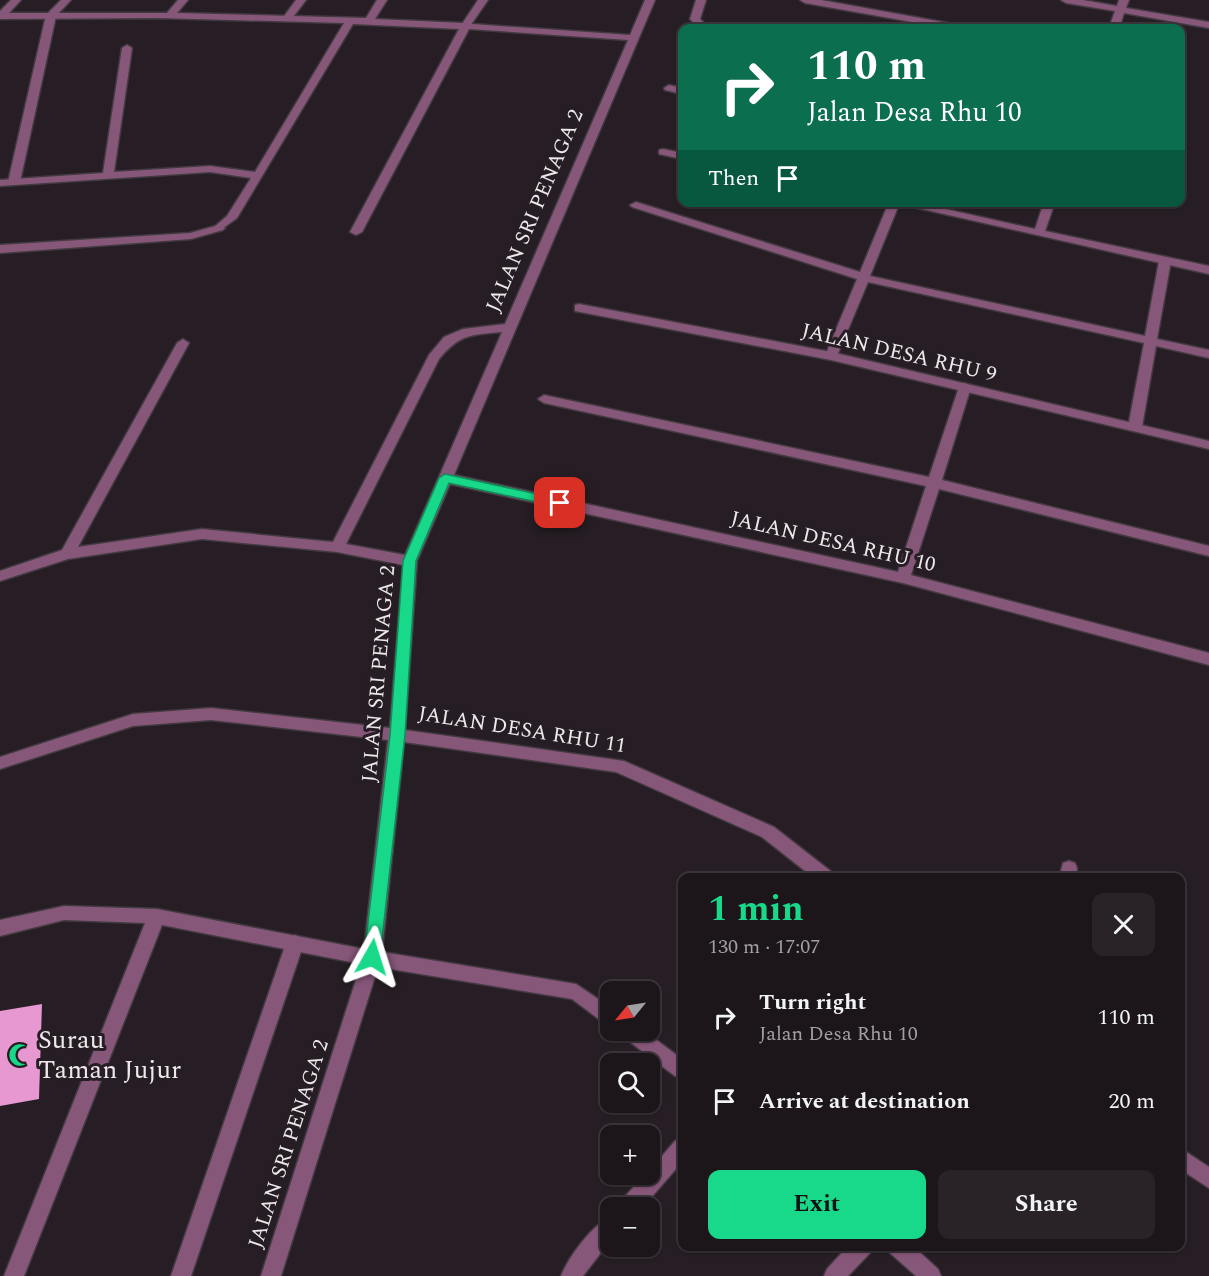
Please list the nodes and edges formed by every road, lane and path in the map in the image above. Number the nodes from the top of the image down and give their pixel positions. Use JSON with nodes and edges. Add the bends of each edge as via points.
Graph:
{"nodes":[{"id":1,"x":16,"y":0,"type":"edge"},
{"id":2,"x":66,"y":0,"type":"edge"},
{"id":3,"x":183,"y":0,"type":"edge"},
{"id":4,"x":301,"y":0,"type":"edge"},
{"id":5,"x":382,"y":0,"type":"edge"},
{"id":6,"x":483,"y":0,"type":"edge"},
{"id":7,"x":650,"y":0,"type":"edge"},
{"id":8,"x":701,"y":0,"type":"edge"},
{"id":9,"x":805,"y":0,"type":"edge"},
{"id":10,"x":1066,"y":0,"type":"edge"},
{"id":11,"x":1122,"y":5,"type":"edge"},
{"id":12,"x":51,"y":15,"type":"junction"},
{"id":13,"x":170,"y":15,"type":"junction"},
{"id":14,"x":0,"y":16,"type":"edge"},
{"id":15,"x":287,"y":19,"type":"junction"},
{"id":16,"x":350,"y":21,"type":"junction"},
{"id":17,"x":369,"y":21,"type":"junction"},
{"id":18,"x":467,"y":24,"type":"junction"},
{"id":19,"x":700,"y":24,"type":"edge"},
{"id":20,"x":936,"y":24,"type":"edge"},
{"id":21,"x":1115,"y":24,"type":"edge"},
{"id":22,"x":1209,"y":25,"type":"edge"},
{"id":23,"x":634,"y":38,"type":"junction"},
{"id":24,"x":127,"y":48,"type":"dead end"},
{"id":25,"x":669,"y":88,"type":"dead end"},
{"id":26,"x":678,"y":90,"type":"edge"},
{"id":27,"x":663,"y":152,"type":"dead end"},
{"id":28,"x":678,"y":155,"type":"edge"},
{"id":29,"x":108,"y":176,"type":"junction"},
{"id":30,"x":258,"y":176,"type":"junction"},
{"id":31,"x":14,"y":182,"type":"junction"},
{"id":32,"x":0,"y":183,"type":"edge"},
{"id":33,"x":636,"y":205,"type":"dead end"},
{"id":34,"x":894,"y":207,"type":"edge"},
{"id":35,"x":919,"y":207,"type":"edge"},
{"id":36,"x":1048,"y":207,"type":"edge"},
{"id":37,"x":356,"y":232,"type":"dead end"},
{"id":38,"x":1039,"y":233,"type":"junction"},
{"id":39,"x":0,"y":249,"type":"edge"},
{"id":40,"x":1165,"y":261,"type":"junction"},
{"id":41,"x":1209,"y":270,"type":"edge"},
{"id":42,"x":865,"y":278,"type":"junction"},
{"id":43,"x":579,"y":308,"type":"dead end"},
{"id":44,"x":510,"y":327,"type":"junction"},
{"id":45,"x":1150,"y":340,"type":"junction"},
{"id":46,"x":183,"y":344,"type":"dead end"},
{"id":47,"x":1209,"y":354,"type":"edge"},
{"id":48,"x":831,"y":356,"type":"junction"},
{"id":49,"x":965,"y":387,"type":"junction"},
{"id":50,"x":544,"y":399,"type":"dead end"},
{"id":51,"x":1135,"y":427,"type":"junction"},
{"id":52,"x":1209,"y":445,"type":"edge"},
{"id":53,"x":445,"y":478,"type":"junction"},
{"id":54,"x":935,"y":483,"type":"junction"},
{"id":55,"x":337,"y":547,"type":"junction"},
{"id":56,"x":1209,"y":551,"type":"edge"},
{"id":57,"x":67,"y":554,"type":"junction"},
{"id":58,"x":410,"y":561,"type":"junction"},
{"id":59,"x":0,"y":576,"type":"edge"},
{"id":60,"x":903,"y":578,"type":"junction"},
{"id":61,"x":1209,"y":659,"type":"edge"},
{"id":62,"x":397,"y":735,"type":"junction"},
{"id":63,"x":0,"y":763,"type":"edge"},
{"id":64,"x":821,"y":873,"type":"edge"},
{"id":65,"x":157,"y":916,"type":"junction"},
{"id":66,"x":0,"y":928,"type":"edge"},
{"id":67,"x":295,"y":943,"type":"junction"},
{"id":68,"x":372,"y":957,"type":"junction"},
{"id":69,"x":600,"y":1010,"type":"edge"},
{"id":70,"x":643,"y":1041,"type":"edge"},
{"id":71,"x":678,"y":1067,"type":"edge"},
{"id":72,"x":678,"y":1152,"type":"edge"},
{"id":73,"x":1185,"y":1161,"type":"edge"},
{"id":74,"x":1209,"y":1179,"type":"edge"},
{"id":75,"x":638,"y":1197,"type":"edge"},
{"id":76,"x":600,"y":1238,"type":"edge"},
{"id":77,"x":858,"y":1251,"type":"edge"},
{"id":78,"x":903,"y":1251,"type":"edge"},
{"id":79,"x":14,"y":1276,"type":"edge"},
{"id":80,"x":181,"y":1276,"type":"edge"},
{"id":81,"x":271,"y":1276,"type":"edge"},
{"id":82,"x":571,"y":1276,"type":"edge"},
{"id":83,"x":834,"y":1276,"type":"edge"},
{"id":84,"x":931,"y":1276,"type":"edge"}],
"edges":[{"from":1,"to":14,"type":"street"},
{"from":2,"to":12,"type":"street"},
{"from":3,"to":13,"type":"street"},
{"from":4,"to":15,"type":"street"},
{"from":5,"to":17,"type":"street"},
{"from":6,"to":18,"type":"street"},
{"from":7,"to":23,"type":"street","name":"JALAN SRI PENAGA 2"},
{"from":8,"to":19,"type":"street","via":[[694,19]]},
{"from":9,"to":20,"type":"street"},
{"from":10,"to":11,"type":"street"},
{"from":11,"to":21,"type":"street"},
{"from":11,"to":22,"type":"street"},
{"from":12,"to":13,"type":"street"},
{"from":12,"to":14,"type":"street"},
{"from":12,"to":31,"type":"street"},
{"from":13,"to":15,"type":"street"},
{"from":15,"to":16,"type":"street"},
{"from":16,"to":17,"type":"street"},
{"from":16,"to":30,"type":"street"},
{"from":17,"to":18,"type":"street"},
{"from":18,"to":23,"type":"street"},
{"from":18,"to":37,"type":"street"},
{"from":23,"to":44,"type":"street","name":"JALAN SRI PENAGA 2"},
{"from":24,"to":29,"type":"street"},
{"from":25,"to":26,"type":"street"},
{"from":27,"to":28,"type":"street"},
{"from":29,"to":30,"type":"street","via":[[210,169]]},
{"from":29,"to":31,"type":"street"},
{"from":30,"to":39,"type":"street","via":[[231,218],[219,228],[191,236]]},
{"from":31,"to":32,"type":"street"},
{"from":33,"to":42,"type":"street"},
{"from":34,"to":42,"type":"street"},
{"from":35,"to":38,"type":"street"},
{"from":36,"to":38,"type":"street"},
{"from":38,"to":40,"type":"street"},
{"from":40,"to":41,"type":"street"},
{"from":40,"to":45,"type":"street"},
{"from":42,"to":45,"type":"street"},
{"from":42,"to":48,"type":"street"},
{"from":43,"to":48,"type":"street","name":"JALAN DESA RHU 9"},
{"from":44,"to":53,"type":"street","name":"JALAN SRI PENAGA 2"},
{"from":44,"to":55,"type":"street","via":[[457,336],[448,340],[433,358]]},
{"from":45,"to":47,"type":"street"},
{"from":45,"to":51,"type":"street"},
{"from":46,"to":57,"type":"street"},
{"from":48,"to":49,"type":"street","name":"JALAN DESA RHU 9"},
{"from":49,"to":51,"type":"street","name":"JALAN DESA RHU 9"},
{"from":49,"to":54,"type":"street"},
{"from":50,"to":54,"type":"street"},
{"from":51,"to":52,"type":"street","name":"JALAN DESA RHU 9"},
{"from":53,"to":58,"type":"street","name":"JALAN SRI PENAGA 2"},
{"from":53,"to":60,"type":"street","name":"JALAN DESA RHU 10"},
{"from":54,"to":56,"type":"street"},
{"from":54,"to":60,"type":"street"},
{"from":55,"to":57,"type":"street","via":[[202,534]]},
{"from":55,"to":58,"type":"street"},
{"from":57,"to":59,"type":"street"},
{"from":58,"to":62,"type":"street","name":"JALAN SRI PENAGA 2"},
{"from":60,"to":61,"type":"street","name":"JALAN DESA RHU 10"},
{"from":62,"to":63,"type":"street","name":"JALAN DESA RHU 11","via":[[211,714],[133,720]]},
{"from":62,"to":64,"type":"street","name":"JALAN DESA RHU 11","via":[[618,766],[768,832]]},
{"from":62,"to":68,"type":"street","name":"JALAN SRI PENAGA 2"},
{"from":65,"to":66,"type":"street","via":[[64,913]]},
{"from":65,"to":67,"type":"street"},
{"from":65,"to":79,"type":"street"},
{"from":67,"to":68,"type":"street"},
{"from":67,"to":80,"type":"street"},
{"from":68,"to":69,"type":"street","via":[[576,992]]},
{"from":68,"to":81,"type":"street","name":"JALAN SRI PENAGA 2"},
{"from":70,"to":71,"type":"street"},
{"from":72,"to":75,"type":"street"},
{"from":73,"to":74,"type":"street"},
{"from":76,"to":82,"type":"street"},
{"from":77,"to":83,"type":"street"},
{"from":78,"to":84,"type":"street"}]}
